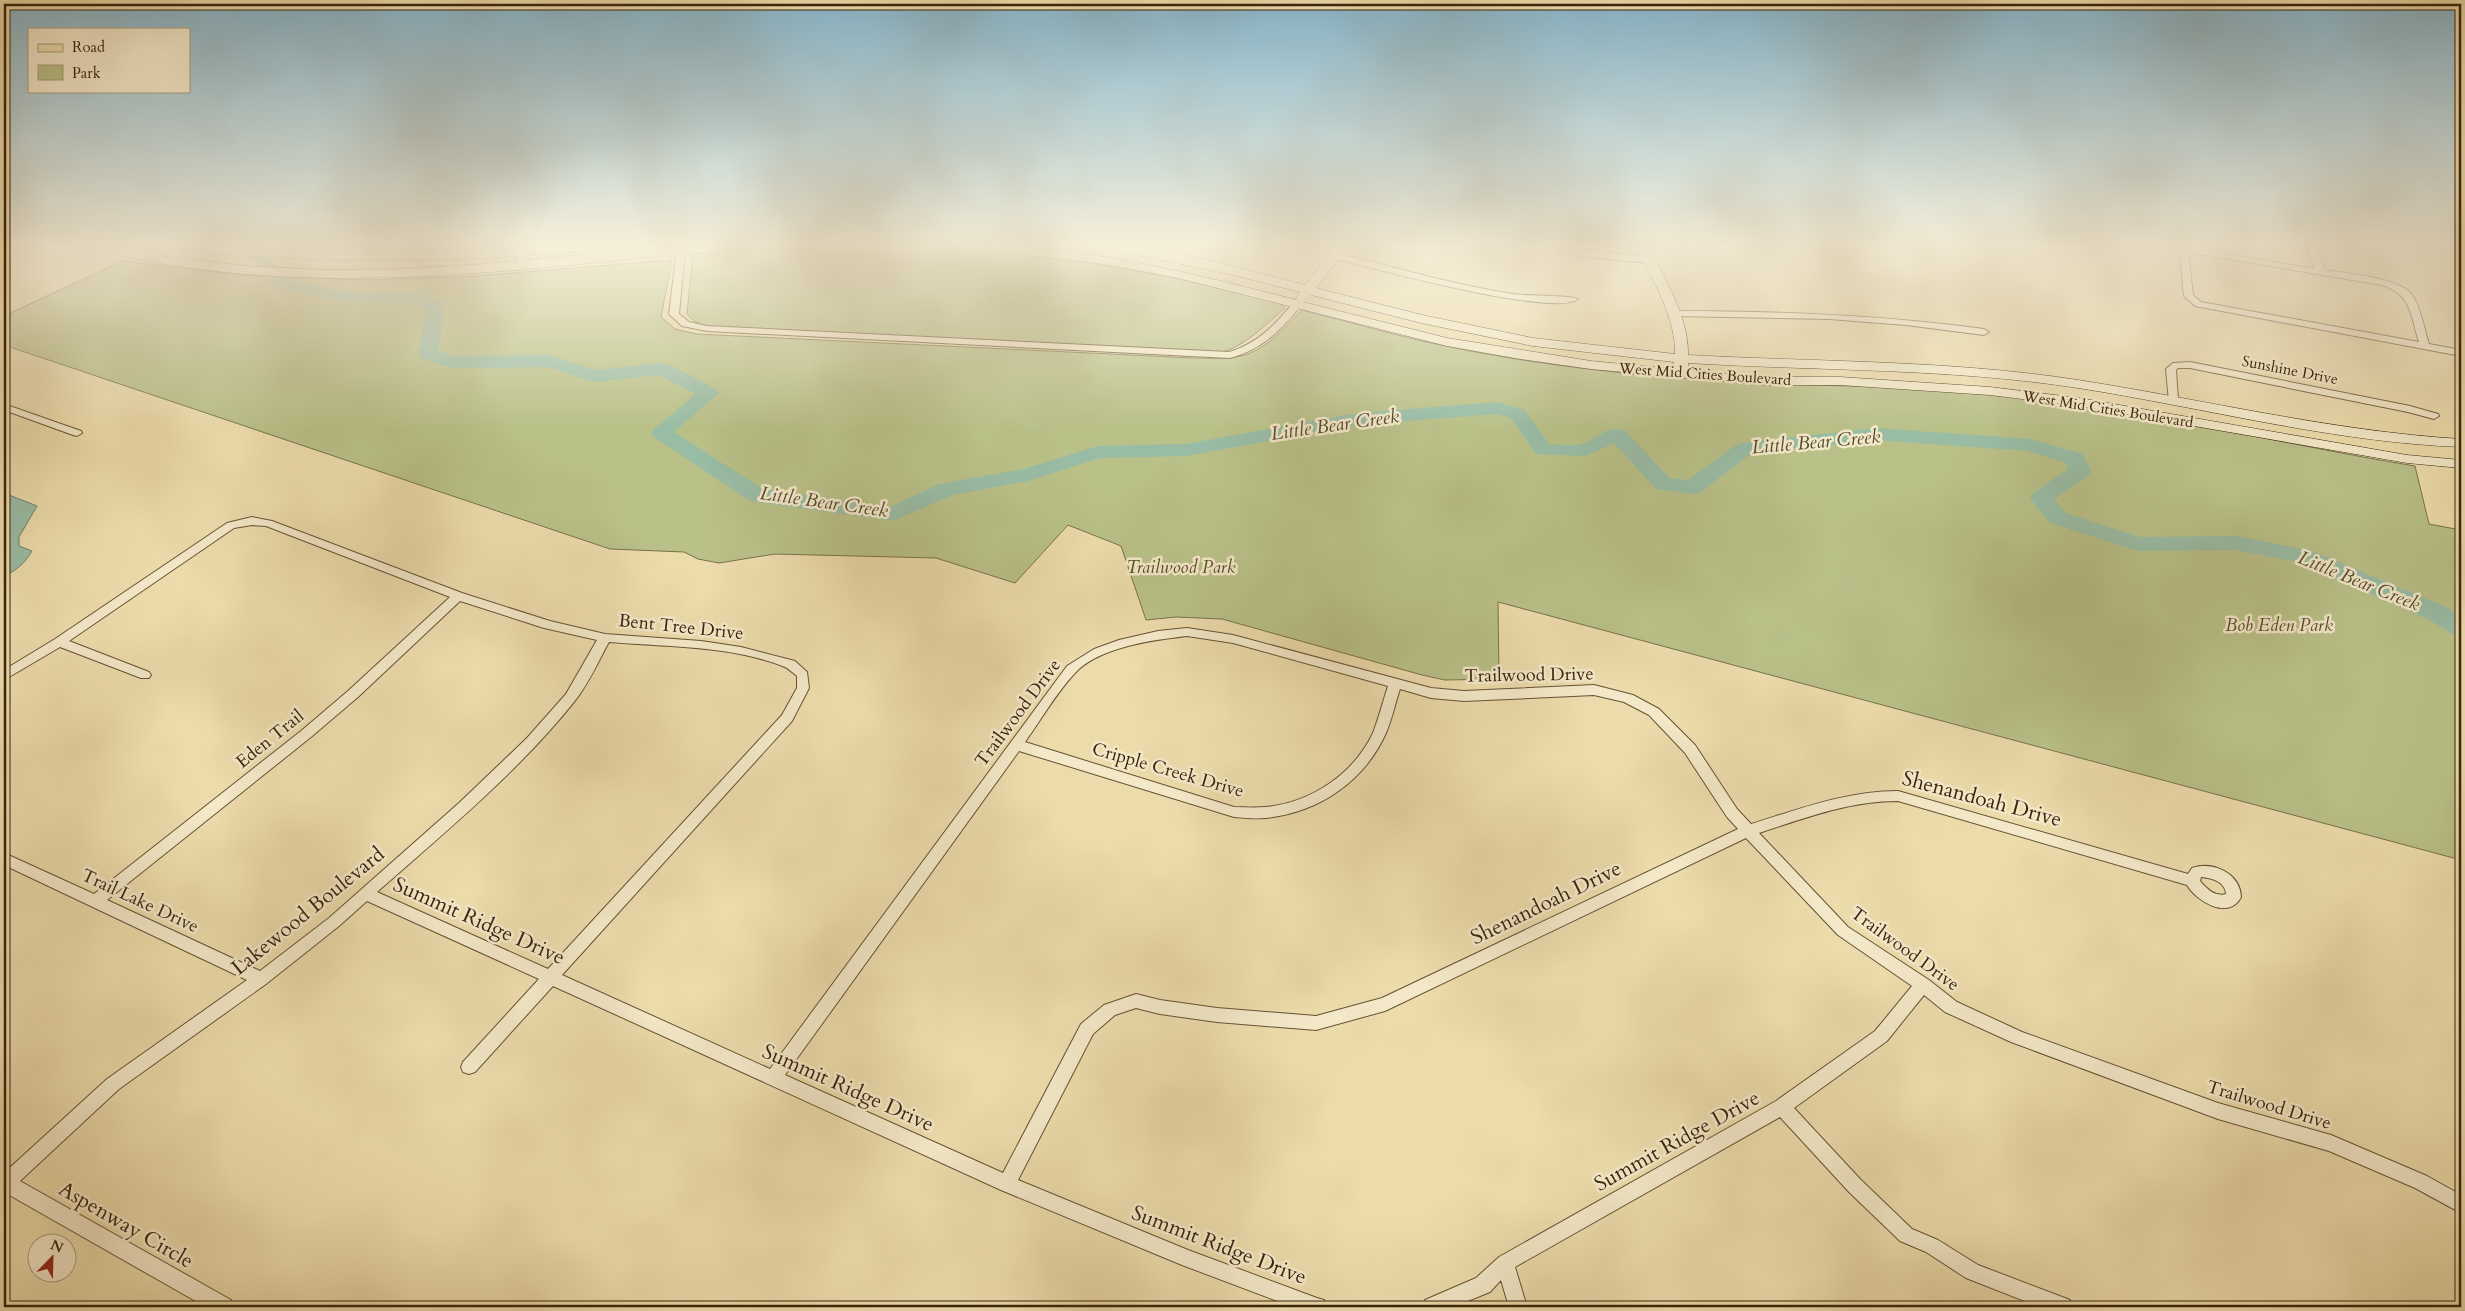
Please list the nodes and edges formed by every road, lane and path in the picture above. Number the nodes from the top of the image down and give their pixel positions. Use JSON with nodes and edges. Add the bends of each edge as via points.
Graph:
{"nodes":[{"id":1,"x":675,"y":307,"type":"edge"},
{"id":2,"x":1294,"y":307,"type":"edge"},
{"id":3,"x":1310,"y":307,"type":"edge"},
{"id":4,"x":1376,"y":307,"type":"edge"},
{"id":5,"x":1671,"y":307,"type":"edge"},
{"id":6,"x":2215,"y":307,"type":"edge"},
{"id":7,"x":2412,"y":307,"type":"edge"},
{"id":8,"x":1674,"y":314,"type":"junction"},
{"id":9,"x":1984,"y":332,"type":"dead end"},
{"id":10,"x":2425,"y":347,"type":"junction"},
{"id":11,"x":2461,"y":353,"type":"edge"},
{"id":12,"x":1681,"y":359,"type":"junction"},
{"id":13,"x":1680,"y":374,"type":"junction"},
{"id":14,"x":2173,"y":400,"type":"junction"},
{"id":15,"x":4,"y":407,"type":"edge"},
{"id":16,"x":2434,"y":416,"type":"dead end"},
{"id":17,"x":77,"y":433,"type":"dead end"},
{"id":18,"x":2461,"y":443,"type":"edge"},
{"id":19,"x":2461,"y":464,"type":"edge"},
{"id":20,"x":458,"y":596,"type":"junction"},
{"id":21,"x":605,"y":638,"type":"junction"},
{"id":22,"x":59,"y":642,"type":"junction"},
{"id":23,"x":145,"y":675,"type":"dead end"},
{"id":24,"x":4,"y":676,"type":"edge"},
{"id":25,"x":1396,"y":684,"type":"junction"},
{"id":26,"x":1016,"y":745,"type":"junction"},
{"id":27,"x":1747,"y":831,"type":"junction"},
{"id":28,"x":4,"y":859,"type":"edge"},
{"id":29,"x":2192,"y":881,"type":"dead end"},
{"id":30,"x":366,"y":894,"type":"junction"},
{"id":31,"x":96,"y":901,"type":"junction"},
{"id":32,"x":550,"y":978,"type":"junction"},
{"id":33,"x":261,"y":979,"type":"junction"},
{"id":34,"x":1923,"y":984,"type":"junction"},
{"id":35,"x":469,"y":1067,"type":"dead end"},
{"id":36,"x":773,"y":1078,"type":"junction"},
{"id":37,"x":1782,"y":1107,"type":"junction"},
{"id":38,"x":4,"y":1183,"type":"edge"},
{"id":39,"x":1007,"y":1184,"type":"junction"},
{"id":40,"x":2461,"y":1204,"type":"edge"},
{"id":41,"x":1505,"y":1263,"type":"junction"},
{"id":42,"x":224,"y":1307,"type":"edge"},
{"id":43,"x":1317,"y":1307,"type":"edge"},
{"id":44,"x":1432,"y":1307,"type":"edge"},
{"id":45,"x":1518,"y":1307,"type":"edge"},
{"id":46,"x":2063,"y":1307,"type":"edge"}],
"edges":[{"from":1,"to":2,"type":"street","via":[[677,320],[712,329],[1230,355],[1262,342]]},
{"from":3,"to":13,"type":"main road","name":"West Mid Cities Boulevard","via":[[1447,342],[1591,365]]},
{"from":4,"to":12,"type":"main road","name":"West Mid Cities Boulevard","via":[[1533,342]]},
{"from":5,"to":8,"type":"main road"},
{"from":6,"to":10,"type":"street"},
{"from":7,"to":10,"type":"street"},
{"from":8,"to":9,"type":"street","via":[[1815,314]]},
{"from":8,"to":12,"type":"main road","via":[[1682,338]]},
{"from":10,"to":11,"type":"street"},
{"from":12,"to":13,"type":"main road"},
{"from":12,"to":14,"type":"main road","name":"West Mid Cities Boulevard","via":[[1790,366],[1913,367],[2076,384]]},
{"from":13,"to":19,"type":"main road","name":"West Mid Cities Boulevard","via":[[2000,392],[2079,402],[2407,459]]},
{"from":14,"to":16,"type":"street","name":"Sunshine Drive","via":[[2171,369],[2176,365],[2190,365]]},
{"from":14,"to":18,"type":"main road","name":"West Mid Cities Boulevard","via":[[2317,427]]},
{"from":15,"to":17,"type":"street"},
{"from":20,"to":21,"type":"street","name":"Bent Tree Drive","via":[[548,625]]},
{"from":20,"to":22,"type":"street","name":"Bent Tree Drive","via":[[268,524],[252,521],[231,525]]},
{"from":20,"to":31,"type":"street","name":"Eden Trail","via":[[306,734]]},
{"from":21,"to":30,"type":"street","name":"Lakewood Boulevard","via":[[571,697],[532,741]]},
{"from":21,"to":32,"type":"street","name":"Bent Tree Drive","via":[[741,651],[792,664],[803,675],[803,688],[786,718]]},
{"from":22,"to":23,"type":"street"},
{"from":22,"to":24,"type":"street"},
{"from":25,"to":26,"type":"street","name":"Trailwood Drive","via":[[1233,639],[1187,632],[1158,635],[1098,652],[1071,669]]},
{"from":25,"to":26,"type":"street","name":"Cripple Creek Drive","via":[[1377,738],[1343,783],[1293,808],[1267,813],[1234,812]]},
{"from":25,"to":27,"type":"street","name":"Trailwood Drive","via":[[1431,693],[1464,696],[1594,690],[1628,698],[1654,712],[1690,749]]},
{"from":26,"to":36,"type":"street","name":"Trailwood Drive"},
{"from":27,"to":29,"type":"street","name":"Shenandoah Drive","via":[[1842,801],[1898,796]]},
{"from":27,"to":34,"type":"street","name":"Trailwood Drive","via":[[1843,930]]},
{"from":27,"to":39,"type":"street","name":"Shenandoah Drive","via":[[1385,1004],[1316,1023],[1217,1015],[1136,1001],[1110,1010],[1087,1029]]},
{"from":28,"to":31,"type":"street","name":"Trail Lake Drive"},
{"from":30,"to":32,"type":"street","name":"Summit Ridge Drive"},
{"from":30,"to":33,"type":"street","name":"Lakewood Boulevard"},
{"from":31,"to":33,"type":"street","name":"Trail Lake Drive"},
{"from":32,"to":35,"type":"street","name":"Bent Tree Drive"},
{"from":32,"to":36,"type":"street","name":"Summit Ridge Drive"},
{"from":33,"to":38,"type":"street","name":"Lakewood Boulevard","via":[[113,1084]]},
{"from":34,"to":37,"type":"street","name":"Summit Ridge Drive","via":[[1881,1036]]},
{"from":34,"to":40,"type":"street","name":"Trailwood Drive","via":[[1951,1007],[2018,1037],[2218,1111],[2331,1143],[2421,1182]]},
{"from":36,"to":39,"type":"street","name":"Summit Ridge Drive"},
{"from":37,"to":41,"type":"street","name":"Summit Ridge Drive"},
{"from":37,"to":46,"type":"street","via":[[1855,1186],[1906,1235],[1932,1246],[1972,1272]]},
{"from":38,"to":42,"type":"street","name":"Aspenway Circle"},
{"from":39,"to":43,"type":"street","name":"Summit Ridge Drive"},
{"from":41,"to":44,"type":"street","name":"Summit Ridge Drive","via":[[1483,1285]]},
{"from":41,"to":45,"type":"street"}]}
